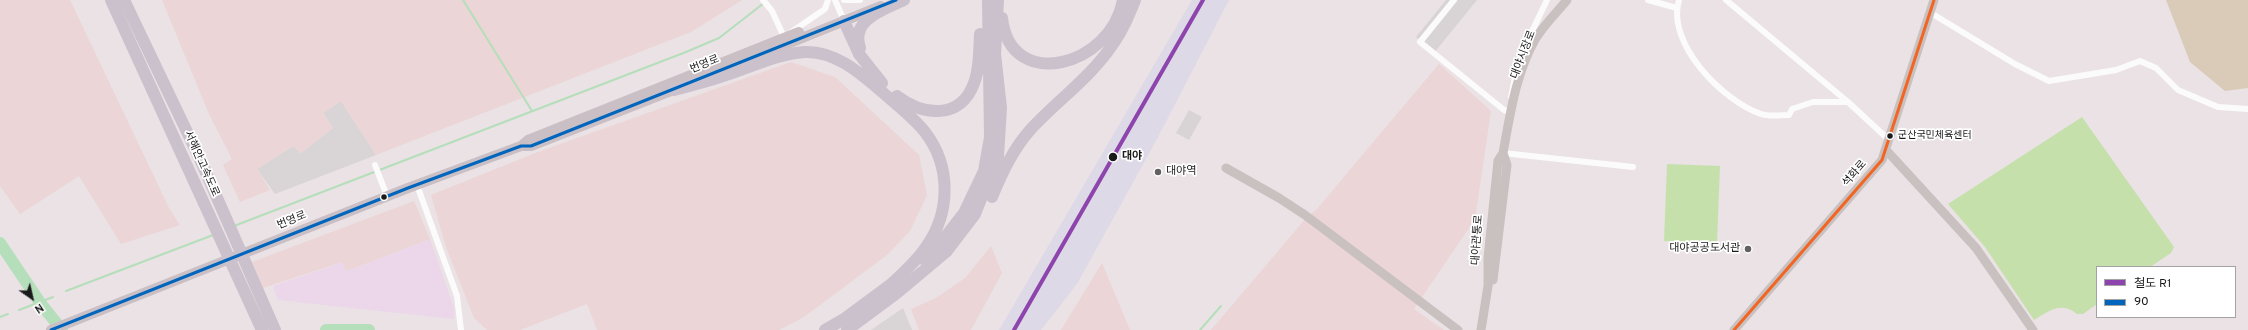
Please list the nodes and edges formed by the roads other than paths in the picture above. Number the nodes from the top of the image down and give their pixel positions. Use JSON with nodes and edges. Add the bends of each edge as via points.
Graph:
{"nodes":[{"id":1,"x":111,"y":0,"type":"edge"},
{"id":2,"x":124,"y":0,"type":"edge"},
{"id":3,"x":763,"y":0,"type":"edge"},
{"id":4,"x":828,"y":0,"type":"edge"},
{"id":5,"x":835,"y":0,"type":"edge"},
{"id":6,"x":844,"y":0,"type":"edge"},
{"id":7,"x":860,"y":0,"type":"edge"},
{"id":8,"x":877,"y":0,"type":"edge"},
{"id":9,"x":896,"y":0,"type":"edge"},
{"id":10,"x":904,"y":0,"type":"edge"},
{"id":11,"x":980,"y":0,"type":"edge"},
{"id":12,"x":988,"y":0,"type":"edge"},
{"id":13,"x":999,"y":0,"type":"edge"},
{"id":14,"x":1123,"y":0,"type":"edge"},
{"id":15,"x":1135,"y":0,"type":"edge"},
{"id":16,"x":1454,"y":0,"type":"edge"},
{"id":17,"x":1547,"y":0,"type":"edge"},
{"id":18,"x":1567,"y":0,"type":"edge"},
{"id":19,"x":1648,"y":0,"type":"edge"},
{"id":20,"x":1679,"y":0,"type":"edge"},
{"id":21,"x":1726,"y":0,"type":"edge"},
{"id":22,"x":1934,"y":0,"type":"edge"},
{"id":23,"x":1677,"y":8,"type":"junction"},
{"id":24,"x":1931,"y":13,"type":"junction"},
{"id":25,"x":843,"y":18,"type":"junction"},
{"id":26,"x":980,"y":19,"type":"junction"},
{"id":27,"x":784,"y":37,"type":"junction"},
{"id":28,"x":674,"y":90,"type":"junction"},
{"id":29,"x":897,"y":96,"type":"junction"},
{"id":30,"x":990,"y":101,"type":"junction"},
{"id":31,"x":1848,"y":102,"type":"junction"},
{"id":32,"x":2248,"y":110,"type":"edge"},
{"id":33,"x":1511,"y":112,"type":"junction"},
{"id":34,"x":1889,"y":140,"type":"junction"},
{"id":35,"x":521,"y":146,"type":"junction"},
{"id":36,"x":1886,"y":151,"type":"junction"},
{"id":37,"x":1503,"y":153,"type":"junction"},
{"id":38,"x":375,"y":166,"type":"dead end"},
{"id":39,"x":1633,"y":167,"type":"dead end"},
{"id":40,"x":417,"y":185,"type":"junction"},
{"id":41,"x":387,"y":196,"type":"junction"},
{"id":42,"x":893,"y":290,"type":"junction"},
{"id":43,"x":51,"y":330,"type":"edge"},
{"id":44,"x":262,"y":330,"type":"edge"},
{"id":45,"x":275,"y":330,"type":"edge"},
{"id":46,"x":461,"y":330,"type":"edge"},
{"id":47,"x":825,"y":330,"type":"edge"},
{"id":48,"x":846,"y":330,"type":"edge"},
{"id":49,"x":1452,"y":330,"type":"edge"},
{"id":50,"x":1458,"y":330,"type":"edge"},
{"id":51,"x":1481,"y":330,"type":"edge"},
{"id":52,"x":1487,"y":330,"type":"edge"},
{"id":53,"x":1734,"y":330,"type":"edge"},
{"id":54,"x":2033,"y":330,"type":"edge"}],
"edges":[{"from":1,"to":44,"type":"highway","name":"서해안고속도로"},
{"from":2,"to":45,"type":"highway","name":"서해안고속도로","via":[[200,160]]},
{"from":3,"to":27,"type":"street","via":[[772,11]]},
{"from":4,"to":27,"type":"street","via":[[825,9]]},
{"from":5,"to":25,"type":"street"},
{"from":6,"to":7,"type":"street"},
{"from":8,"to":25,"type":"main road","name":"번영로"},
{"from":9,"to":25,"type":"main road","name":"번영로"},
{"from":10,"to":29,"type":"highway","via":[[860,25],[858,38],[859,46],[867,60]]},
{"from":11,"to":26,"type":"highway"},
{"from":12,"to":30,"type":"highway"},
{"from":13,"to":14,"type":"highway","via":[[1004,32],[1009,41],[1024,57],[1049,64],[1076,59],[1099,45],[1117,20]]},
{"from":13,"to":42,"type":"highway","via":[[995,54],[1001,108],[998,156],[989,183],[975,214],[956,242],[926,270]]},
{"from":15,"to":42,"type":"highway","via":[[1113,44],[1082,80],[1019,144],[1006,165],[989,204],[959,247],[940,264]]},
{"from":16,"to":33,"type":"street","via":[[1420,42],[1504,110]]},
{"from":17,"to":33,"type":"street","name":"대야시장로","via":[[1525,46],[1511,88]]},
{"from":18,"to":33,"type":"street","name":"대야관통로","via":[[1537,37],[1528,54]]},
{"from":19,"to":23,"type":"street"},
{"from":20,"to":23,"type":"street"},
{"from":21,"to":31,"type":"street"},
{"from":22,"to":24,"type":"street","name":"석화로"},
{"from":23,"to":31,"type":"street","via":[[1678,28],[1701,71],[1742,104],[1762,115],[1789,115],[1792,109],[1813,102]]},
{"from":24,"to":32,"type":"street","via":[[2015,64],[2049,81],[2116,70],[2140,61],[2156,68],[2178,90],[2218,106]]},
{"from":24,"to":34,"type":"street","name":"석화로"},
{"from":25,"to":27,"type":"main road","name":"번영로"},
{"from":25,"to":28,"type":"main road","name":"번영로"},
{"from":25,"to":29,"type":"highway","via":[[862,59]]},
{"from":26,"to":29,"type":"highway","via":[[978,72],[969,94],[960,103],[948,110],[935,112],[909,106]]},
{"from":26,"to":30,"type":"highway"},
{"from":27,"to":35,"type":"main road","name":"번영로","via":[[528,140]]},
{"from":28,"to":35,"type":"main road","name":"번영로","via":[[531,146]]},
{"from":28,"to":42,"type":"highway","via":[[767,60],[805,52],[821,54],[843,62],[896,104],[924,131],[939,154],[945,193],[936,232]]},
{"from":30,"to":42,"type":"highway","via":[[990,137],[984,171],[964,212],[936,249]]},
{"from":31,"to":34,"type":"street"},
{"from":33,"to":37,"type":"street","name":"대야관통로"},
{"from":34,"to":36,"type":"street","name":"석화로"},
{"from":35,"to":40,"type":"main road","name":"번영로"},
{"from":36,"to":53,"type":"street","name":"석화로","via":[[1875,169]]},
{"from":36,"to":54,"type":"street","via":[[1976,248]]},
{"from":37,"to":39,"type":"street"},
{"from":37,"to":51,"type":"street","name":"대야관통로","via":[[1498,161],[1488,258],[1488,286]]},
{"from":37,"to":52,"type":"street","name":"대야관통로","via":[[1507,165]]},
{"from":38,"to":41,"type":"street"},
{"from":40,"to":41,"type":"main road","name":"번영로"},
{"from":40,"to":46,"type":"street","via":[[457,296]]},
{"from":41,"to":43,"type":"main road","name":"번영로"},
{"from":42,"to":47,"type":"highway"},
{"from":42,"to":48,"type":"highway"},
{"from":49,"to":50,"type":"street","via":[[1357,258],[1225,169],[1305,215]]}]}
